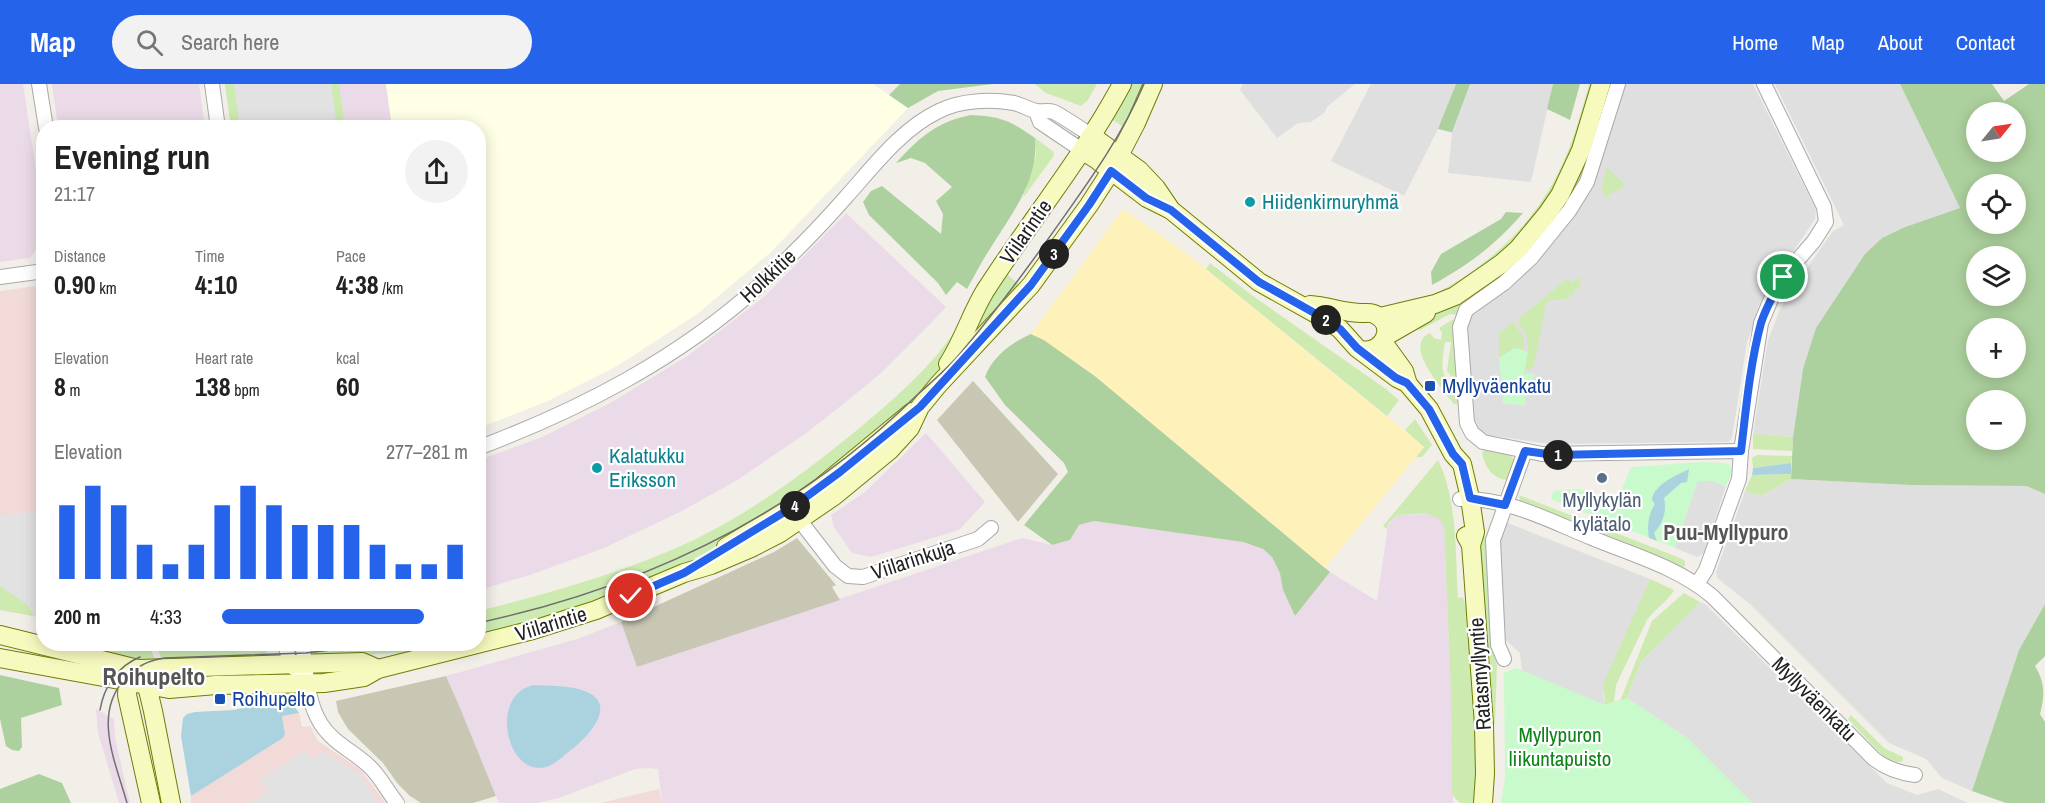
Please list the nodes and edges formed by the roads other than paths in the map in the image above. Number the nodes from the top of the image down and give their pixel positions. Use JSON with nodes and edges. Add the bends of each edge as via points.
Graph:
{"nodes":[{"id":1,"x":39,"y":84,"type":"edge"},
{"id":2,"x":212,"y":84,"type":"edge"},
{"id":3,"x":1122,"y":84,"type":"edge"},
{"id":4,"x":1153,"y":84,"type":"edge"},
{"id":5,"x":1601,"y":84,"type":"edge"},
{"id":6,"x":1618,"y":84,"type":"edge"},
{"id":7,"x":1764,"y":84,"type":"edge"},
{"id":8,"x":45,"y":120,"type":"edge"},
{"id":9,"x":217,"y":120,"type":"edge"},
{"id":10,"x":1088,"y":144,"type":"junction"},
{"id":11,"x":1115,"y":163,"type":"junction"},
{"id":12,"x":36,"y":272,"type":"edge"},
{"id":13,"x":0,"y":278,"type":"edge"},
{"id":14,"x":1300,"y":304,"type":"junction"},
{"id":15,"x":1435,"y":304,"type":"junction"},
{"id":16,"x":1371,"y":315,"type":"junction"},
{"id":17,"x":1385,"y":339,"type":"junction"},
{"id":18,"x":1355,"y":345,"type":"junction"},
{"id":19,"x":1407,"y":383,"type":"junction"},
{"id":20,"x":938,"y":385,"type":"junction"},
{"id":21,"x":486,"y":445,"type":"edge"},
{"id":22,"x":1525,"y":451,"type":"junction"},
{"id":23,"x":1741,"y":451,"type":"junction"},
{"id":24,"x":1465,"y":499,"type":"junction"},
{"id":25,"x":1505,"y":505,"type":"junction"},
{"id":26,"x":795,"y":515,"type":"junction"},
{"id":27,"x":991,"y":528,"type":"dead end"},
{"id":28,"x":1698,"y":584,"type":"junction"},
{"id":29,"x":0,"y":635,"type":"edge"},
{"id":30,"x":486,"y":643,"type":"edge"},
{"id":31,"x":36,"y":646,"type":"edge"},
{"id":32,"x":52,"y":651,"type":"edge"},
{"id":33,"x":290,"y":651,"type":"edge"},
{"id":34,"x":301,"y":651,"type":"edge"},
{"id":35,"x":454,"y":651,"type":"edge"},
{"id":36,"x":0,"y":658,"type":"edge"},
{"id":37,"x":1504,"y":659,"type":"dead end"},
{"id":38,"x":298,"y":664,"type":"junction"},
{"id":39,"x":378,"y":669,"type":"junction"},
{"id":40,"x":133,"y":676,"type":"junction"},
{"id":41,"x":308,"y":685,"type":"junction"},
{"id":42,"x":147,"y":686,"type":"junction"},
{"id":43,"x":1915,"y":775,"type":"dead end"},
{"id":44,"x":151,"y":803,"type":"edge"},
{"id":45,"x":171,"y":803,"type":"edge"},
{"id":46,"x":397,"y":803,"type":"edge"},
{"id":47,"x":1484,"y":803,"type":"edge"}],
"edges":[{"from":1,"to":8,"type":"street"},
{"from":2,"to":9,"type":"street"},
{"from":3,"to":10,"type":"main road","name":"Viilarintie"},
{"from":4,"to":11,"type":"main road","name":"Viilarintie"},
{"from":5,"to":15,"type":"main road","via":[[1581,150],[1547,214],[1501,264],[1455,296]]},
{"from":6,"to":22,"type":"street","via":[[1587,182],[1569,211],[1531,258],[1466,310],[1460,327],[1468,428],[1483,442]]},
{"from":7,"to":23,"type":"street","via":[[1824,207],[1826,222],[1783,277],[1761,323]]},
{"from":10,"to":11,"type":"main road","name":"Ratasmyllyntie"},
{"from":10,"to":20,"type":"main road","name":"Viilarintie","via":[[985,291]]},
{"from":10,"to":21,"type":"street","name":"Holkkitie","via":[[1051,111],[1036,111],[1013,103],[958,104],[924,118],[760,285],[722,316],[671,353],[601,395]]},
{"from":11,"to":14,"type":"main road","name":"Ratasmyllyntie","via":[[1146,198],[1171,210],[1259,282]]},
{"from":11,"to":20,"type":"main road","name":"Viilarintie","via":[[1031,285]]},
{"from":12,"to":13,"type":"street"},
{"from":14,"to":16,"type":"main road"},
{"from":14,"to":18,"type":"main road","name":"Ratasmyllyntie","via":[[1340,329]]},
{"from":15,"to":16,"type":"main road"},
{"from":15,"to":17,"type":"main road"},
{"from":16,"to":17,"type":"main road","via":[[1386,327]]},
{"from":16,"to":18,"type":"main road","via":[[1350,322],[1347,333]]},
{"from":17,"to":18,"type":"main road","via":[[1372,351]]},
{"from":17,"to":19,"type":"main road","name":"Ratasmyllyntie"},
{"from":18,"to":19,"type":"main road","name":"Ratasmyllyntie"},
{"from":19,"to":24,"type":"main road","name":"Ratasmyllyntie","via":[[1429,409],[1462,464]]},
{"from":20,"to":26,"type":"main road","name":"Viilarintie","via":[[890,450],[864,473]]},
{"from":22,"to":23,"type":"street","via":[[1555,455]]},
{"from":22,"to":25,"type":"street"},
{"from":23,"to":28,"type":"street","via":[[1739,479],[1707,570]]},
{"from":24,"to":25,"type":"street","name":"Myllyväenkatu"},
{"from":24,"to":47,"type":"main road","name":"Ratasmyllyntie","via":[[1464,532],[1471,545],[1484,725]]},
{"from":25,"to":28,"type":"street","name":"Myllyväenkatu","via":[[1677,572]]},
{"from":25,"to":37,"type":"street","via":[[1492,540],[1498,645]]},
{"from":26,"to":27,"type":"street","name":"Viilarinkuja","via":[[835,566],[848,576],[863,577],[978,539]]},
{"from":26,"to":30,"type":"main road","name":"Viilarintie","via":[[751,548],[711,565],[564,621]]},
{"from":28,"to":43,"type":"street","name":"Myllyväenkatu","via":[[1874,759],[1899,773]]},
{"from":29,"to":31,"type":"main road","name":"Viilarintie"},
{"from":32,"to":40,"type":"main road","name":"Viilarintie"},
{"from":33,"to":38,"type":"street"},
{"from":34,"to":38,"type":"street"},
{"from":35,"to":39,"type":"main road","name":"Viilarintie"},
{"from":36,"to":40,"type":"main road","name":"Viilarintie"},
{"from":38,"to":39,"type":"main road","name":"Viilarintie","via":[[362,662]]},
{"from":38,"to":40,"type":"main road","name":"Viilarintie"},
{"from":38,"to":41,"type":"street"},
{"from":39,"to":41,"type":"main road","name":"Viilarintie","via":[[364,677]]},
{"from":40,"to":42,"type":"main road"},
{"from":40,"to":44,"type":"main road","via":[[127,695]]},
{"from":41,"to":42,"type":"main road","name":"Viilarintie","via":[[169,689]]},
{"from":41,"to":46,"type":"street","via":[[321,724],[333,739],[369,766]]},
{"from":42,"to":45,"type":"main road"}]}
